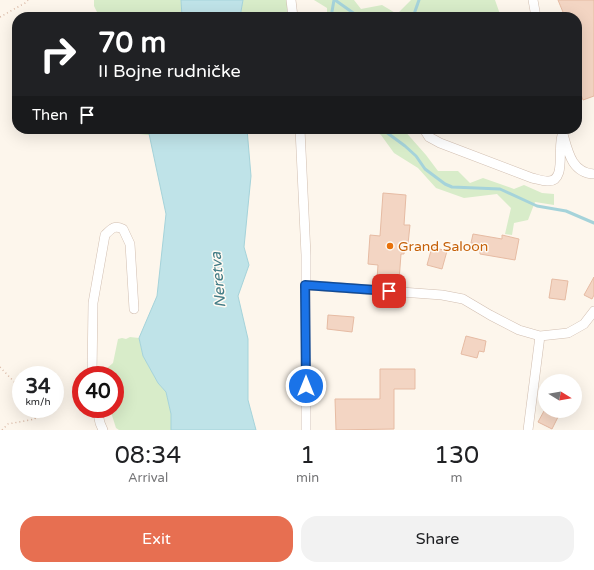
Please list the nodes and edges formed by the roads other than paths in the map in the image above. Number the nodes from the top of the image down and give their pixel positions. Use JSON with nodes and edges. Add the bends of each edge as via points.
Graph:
{"nodes":[{"id":1,"x":291,"y":0,"type":"edge"},
{"id":2,"x":533,"y":0,"type":"edge"},
{"id":3,"x":292,"y":12,"type":"edge"},
{"id":4,"x":535,"y":12,"type":"edge"},
{"id":5,"x":300,"y":134,"type":"edge"},
{"id":6,"x":427,"y":134,"type":"edge"},
{"id":7,"x":561,"y":134,"type":"edge"},
{"id":8,"x":563,"y":134,"type":"edge"},
{"id":9,"x":594,"y":174,"type":"edge"},
{"id":10,"x":305,"y":285,"type":"junction"},
{"id":11,"x":134,"y":308,"type":"dead end"},
{"id":12,"x":594,"y":311,"type":"edge"},
{"id":13,"x":540,"y":336,"type":"junction"},
{"id":14,"x":92,"y":366,"type":"edge"},
{"id":15,"x":99,"y":418,"type":"edge"},
{"id":16,"x":103,"y":430,"type":"edge"},
{"id":17,"x":306,"y":430,"type":"edge"},
{"id":18,"x":528,"y":430,"type":"edge"}],
"edges":[{"from":1,"to":3,"type":"street"},
{"from":2,"to":4,"type":"street"},
{"from":5,"to":10,"type":"street"},
{"from":6,"to":7,"type":"street","via":[[440,143],[547,182],[558,176]]},
{"from":8,"to":9,"type":"street","via":[[569,156],[578,169]]},
{"from":10,"to":13,"type":"street","via":[[442,295],[463,299],[519,330]]},
{"from":10,"to":17,"type":"street"},
{"from":11,"to":14,"type":"street","via":[[130,244],[123,229],[117,226],[105,235],[93,303]]},
{"from":12,"to":13,"type":"street","via":[[584,324],[577,328],[568,332]]},
{"from":13,"to":18,"type":"street"},
{"from":15,"to":16,"type":"street"}]}
